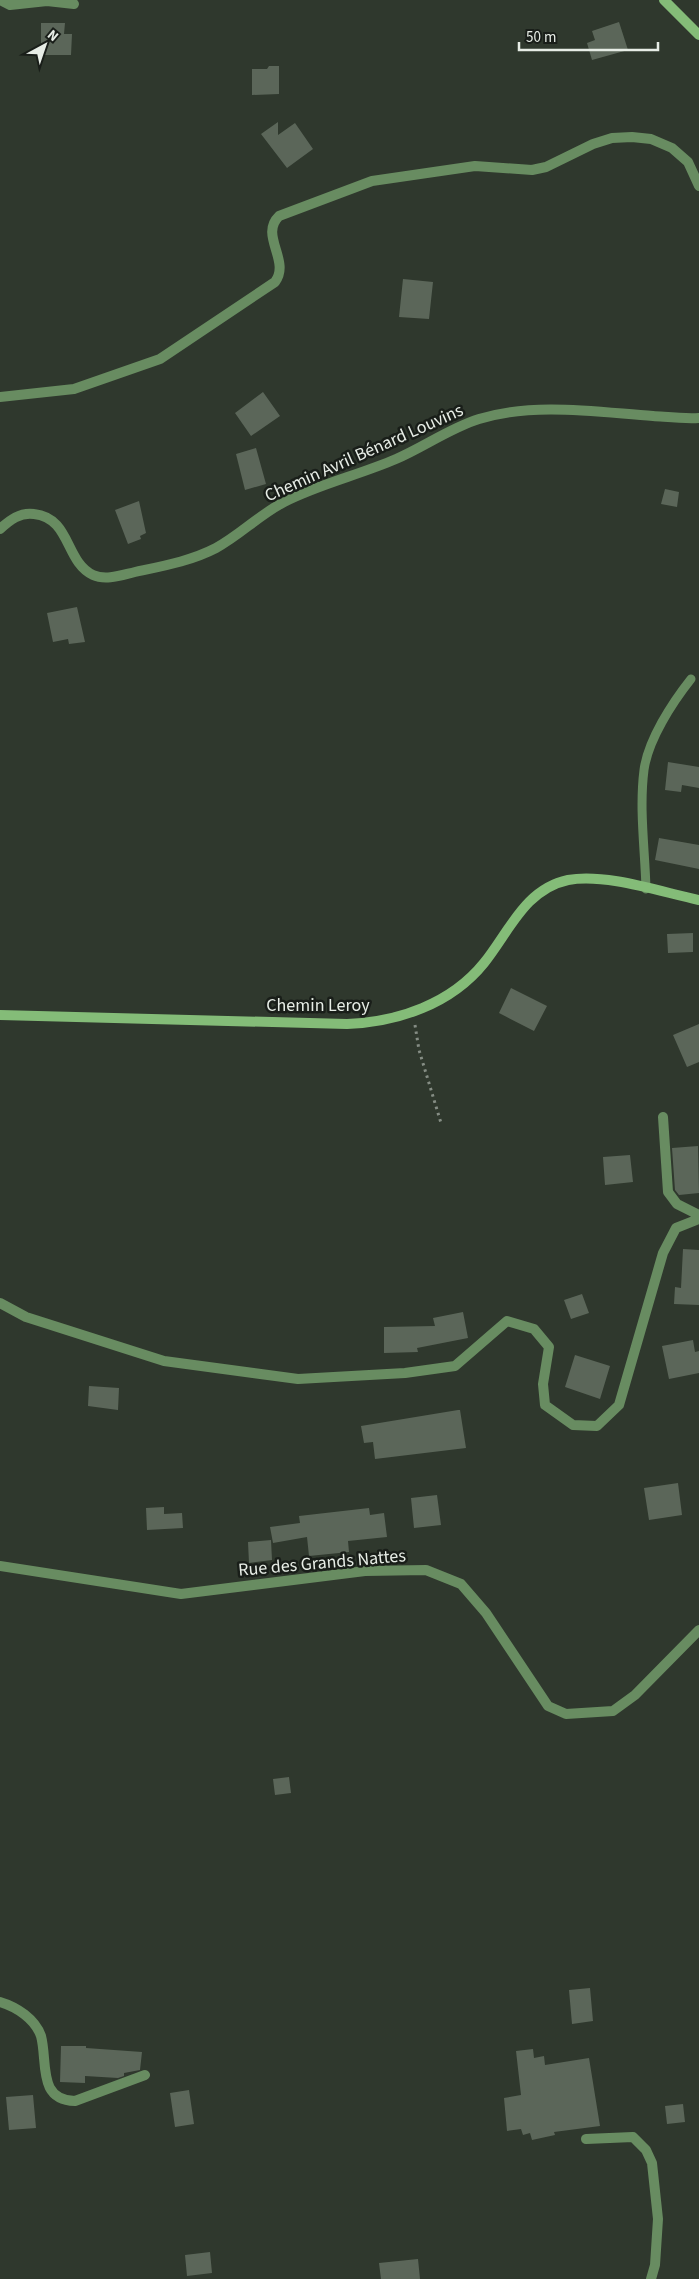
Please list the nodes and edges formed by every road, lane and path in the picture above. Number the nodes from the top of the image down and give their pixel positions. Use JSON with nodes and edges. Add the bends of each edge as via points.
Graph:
{"nodes":[{"id":1,"x":0,"y":0,"type":"edge"},
{"id":2,"x":664,"y":0,"type":"edge"},
{"id":3,"x":74,"y":4,"type":"dead end"},
{"id":4,"x":699,"y":35,"type":"edge"},
{"id":5,"x":699,"y":186,"type":"edge"},
{"id":6,"x":0,"y":397,"type":"edge"},
{"id":7,"x":699,"y":418,"type":"edge"},
{"id":8,"x":0,"y":529,"type":"edge"},
{"id":9,"x":691,"y":679,"type":"dead end"},
{"id":10,"x":646,"y":889,"type":"junction"},
{"id":11,"x":699,"y":900,"type":"edge"},
{"id":12,"x":412,"y":1012,"type":"junction"},
{"id":13,"x":0,"y":1015,"type":"edge"},
{"id":14,"x":663,"y":1117,"type":"dead end"},
{"id":15,"x":441,"y":1123,"type":"dead end"},
{"id":16,"x":699,"y":1215,"type":"edge"},
{"id":17,"x":699,"y":1219,"type":"edge"},
{"id":18,"x":0,"y":1303,"type":"edge"},
{"id":19,"x":0,"y":1566,"type":"edge"},
{"id":20,"x":699,"y":1630,"type":"edge"},
{"id":21,"x":0,"y":2002,"type":"edge"},
{"id":22,"x":145,"y":2075,"type":"dead end"},
{"id":23,"x":586,"y":2139,"type":"dead end"},
{"id":24,"x":651,"y":2279,"type":"edge"}],
"edges":[{"from":1,"to":3,"type":"street","via":[[10,4],[47,1]]},
{"from":2,"to":4,"type":"street"},
{"from":5,"to":6,"type":"street","via":[[688,162],[672,148],[652,139],[632,137],[612,138],[593,144],[546,167],[532,170],[475,166],[372,181],[279,216],[271,229],[281,267],[276,282],[160,359],[74,390]]},
{"from":7,"to":8,"type":"street","name":"Chemin Avril Bénard Louvins","via":[[542,409],[478,420],[395,460],[282,503],[232,538],[193,559],[111,577],[93,575],[85,569],[55,523],[42,515],[26,513]]},
{"from":9,"to":10,"type":"lane","via":[[664,720],[644,770]]},
{"from":10,"to":11,"type":"street","name":"Chemin Leroy"},
{"from":10,"to":12,"type":"street","name":"Chemin Leroy","via":[[596,879],[570,880],[549,887],[518,914],[484,963],[466,982]]},
{"from":12,"to":13,"type":"street","name":"Chemin Leroy","via":[[386,1020],[346,1024]]},
{"from":12,"to":15,"type":"path","via":[[419,1050]]},
{"from":14,"to":16,"type":"street","via":[[668,1192],[677,1204]]},
{"from":17,"to":18,"type":"street","via":[[676,1228],[663,1253],[618,1405],[597,1426],[573,1424],[545,1404],[543,1384],[548,1347],[534,1329],[507,1321],[454,1366],[405,1373],[298,1379],[164,1361],[26,1317]]},
{"from":19,"to":20,"type":"street","name":"Rue des Grands Nattes","via":[[181,1594],[365,1571],[426,1570],[461,1584],[486,1613],[548,1706],[566,1714],[614,1711],[635,1695]]},
{"from":21,"to":22,"type":"street","via":[[15,2008],[34,2024],[41,2036],[47,2081],[51,2090],[64,2101],[75,2101]]},
{"from":23,"to":24,"type":"street","via":[[633,2138],[646,2150],[652,2163],[658,2219]]}]}
